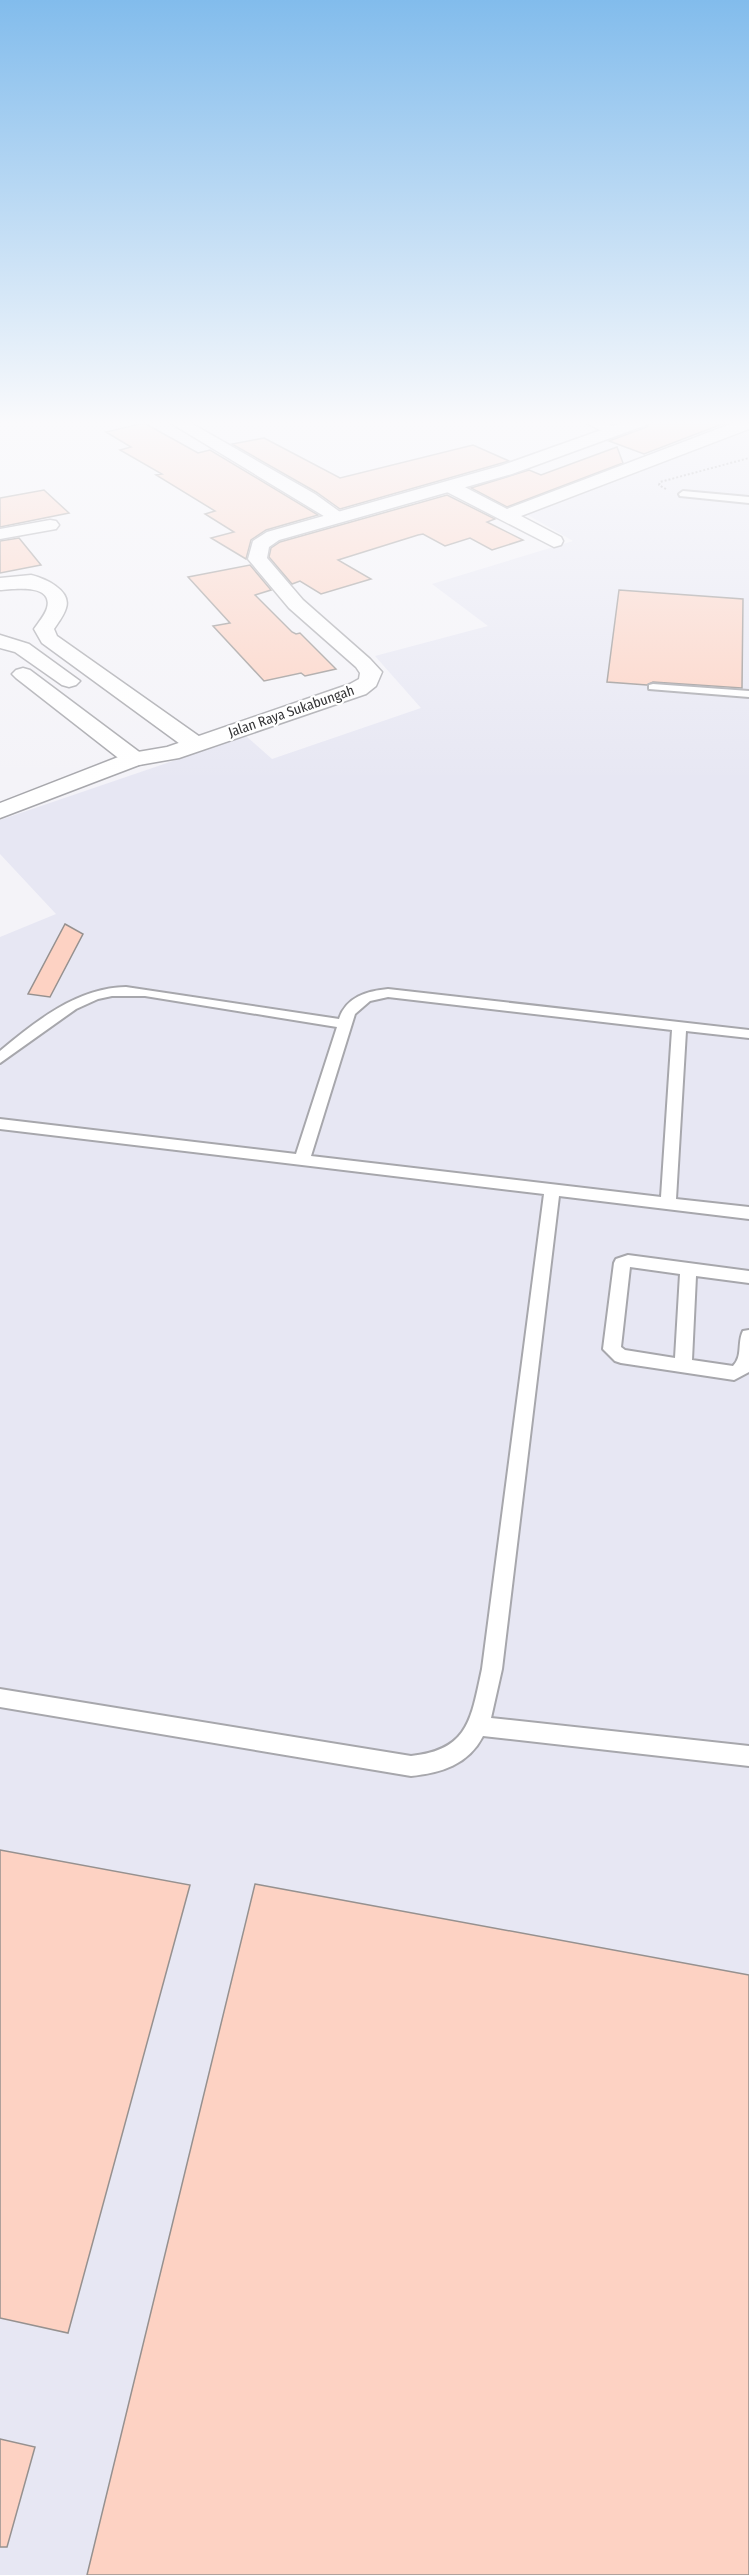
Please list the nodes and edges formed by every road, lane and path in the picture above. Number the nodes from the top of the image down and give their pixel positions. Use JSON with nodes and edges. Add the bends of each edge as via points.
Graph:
{"nodes":[{"id":1,"x":264,"y":542,"type":"edge"},
{"id":2,"x":0,"y":584,"type":"edge"},
{"id":3,"x":44,"y":629,"type":"junction"},
{"id":4,"x":1,"y":642,"type":"edge"},
{"id":5,"x":6,"y":665,"type":"dead end"},
{"id":6,"x":653,"y":687,"type":"dead end"},
{"id":7,"x":87,"y":694,"type":"dead end"},
{"id":8,"x":749,"y":694,"type":"edge"},
{"id":9,"x":143,"y":733,"type":"dead end"},
{"id":10,"x":195,"y":744,"type":"junction"},
{"id":11,"x":171,"y":753,"type":"junction"},
{"id":12,"x":134,"y":759,"type":"junction"},
{"id":13,"x":0,"y":811,"type":"edge"},
{"id":14,"x":344,"y":1024,"type":"junction"},
{"id":15,"x":679,"y":1026,"type":"junction"},
{"id":16,"x":749,"y":1034,"type":"edge"},
{"id":17,"x":0,"y":1058,"type":"edge"},
{"id":18,"x":0,"y":1124,"type":"edge"},
{"id":19,"x":302,"y":1159,"type":"junction"},
{"id":20,"x":552,"y":1189,"type":"junction"},
{"id":21,"x":668,"y":1203,"type":"junction"},
{"id":22,"x":749,"y":1213,"type":"edge"},
{"id":23,"x":688,"y":1269,"type":"junction"},
{"id":24,"x":749,"y":1277,"type":"edge"},
{"id":25,"x":749,"y":1336,"type":"edge"},
{"id":26,"x":683,"y":1366,"type":"junction"},
{"id":27,"x":0,"y":1698,"type":"edge"},
{"id":28,"x":479,"y":1726,"type":"junction"},
{"id":29,"x":749,"y":1756,"type":"edge"}],
"edges":[{"from":1,"to":10,"type":"street","name":"Jalan Raya Sukabungah","via":[[257,559],[296,604],[363,663],[371,672],[369,682]]},
{"from":2,"to":3,"type":"street","via":[[31,580],[47,588],[57,607]]},
{"from":3,"to":4,"type":"street"},
{"from":3,"to":10,"type":"street","via":[[49,639]]},
{"from":4,"to":7,"type":"street","via":[[22,648]]},
{"from":5,"to":12,"type":"street"},
{"from":6,"to":8,"type":"lane"},
{"from":9,"to":11,"type":"street"},
{"from":10,"to":11,"type":"street","name":"Jalan Raya Sukabungah"},
{"from":11,"to":12,"type":"street","name":"Jalan Raya Sukabungah"},
{"from":12,"to":13,"type":"street","name":"Jalan Raya Sukabungah"},
{"from":14,"to":15,"type":"lane","via":[[355,1003],[363,997],[388,993]]},
{"from":14,"to":17,"type":"lane","via":[[145,992],[115,991],[78,1003]]},
{"from":14,"to":19,"type":"lane"},
{"from":15,"to":16,"type":"lane"},
{"from":15,"to":21,"type":"lane"},
{"from":18,"to":19,"type":"lane"},
{"from":19,"to":20,"type":"lane"},
{"from":20,"to":21,"type":"lane"},
{"from":20,"to":28,"type":"lane","via":[[492,1669]]},
{"from":21,"to":22,"type":"lane"},
{"from":23,"to":24,"type":"lane"},
{"from":23,"to":26,"type":"lane"},
{"from":23,"to":26,"type":"lane","via":[[622,1263],[612,1349],[618,1355]]},
{"from":25,"to":26,"type":"lane","via":[[748,1360],[739,1371]]},
{"from":27,"to":28,"type":"lane","via":[[411,1766],[438,1763],[462,1751]]},
{"from":28,"to":29,"type":"lane"}]}
